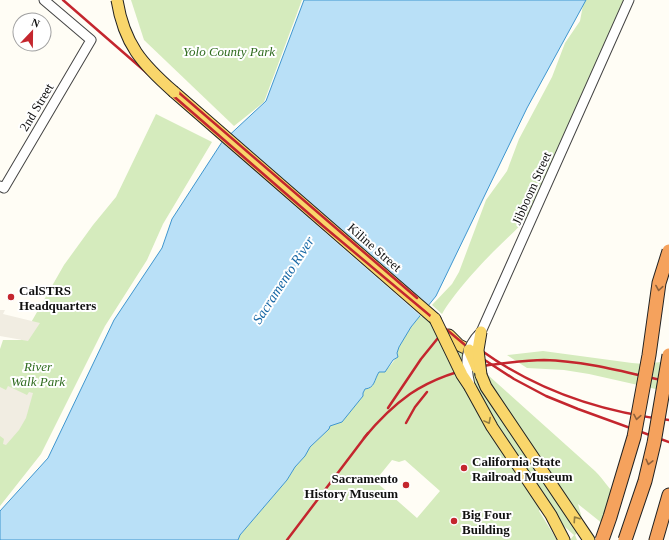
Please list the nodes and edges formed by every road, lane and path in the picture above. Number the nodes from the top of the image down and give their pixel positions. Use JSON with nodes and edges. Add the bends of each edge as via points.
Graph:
{"nodes":[{"id":1,"x":44,"y":0,"type":"edge"},
{"id":2,"x":117,"y":0,"type":"edge"},
{"id":3,"x":629,"y":0,"type":"edge"},
{"id":4,"x":2,"y":187,"type":"edge"},
{"id":5,"x":669,"y":251,"type":"edge"},
{"id":6,"x":435,"y":319,"type":"junction"},
{"id":7,"x":481,"y":332,"type":"junction"},
{"id":8,"x":469,"y":350,"type":"junction"},
{"id":9,"x":669,"y":355,"type":"edge"},
{"id":10,"x":481,"y":375,"type":"junction"},
{"id":11,"x":470,"y":387,"type":"junction"},
{"id":12,"x":669,"y":495,"type":"edge"},
{"id":13,"x":564,"y":540,"type":"edge"},
{"id":14,"x":590,"y":540,"type":"edge"},
{"id":15,"x":602,"y":540,"type":"edge"},
{"id":16,"x":625,"y":540,"type":"edge"},
{"id":17,"x":656,"y":540,"type":"edge"}],
"edges":[{"from":1,"to":4,"type":"street","name":"2nd Street","via":[[91,40]]},
{"from":2,"to":6,"type":"main road","name":"Kiline Street","bridge":true,"via":[[123,28],[130,43],[151,71]]},
{"from":3,"to":7,"type":"street","name":"Jibboom Street"},
{"from":5,"to":15,"type":"highway","one_way":true,"bridge":true,"via":[[659,283],[634,437]]},
{"from":6,"to":8,"type":"main road","name":"Kiline Street","bridge":true,"via":[[453,340]]},
{"from":6,"to":11,"type":"main road","bridge":true},
{"from":7,"to":8,"type":"street","name":"Jibboom Street","bridge":true,"via":[[473,340]]},
{"from":7,"to":10,"type":"main road","bridge":true,"via":[[478,350]]},
{"from":8,"to":10,"type":"main road","bridge":true},
{"from":8,"to":11,"type":"street","name":"Jibboom Street","bridge":true,"via":[[467,369]]},
{"from":9,"to":16,"type":"highway","one_way":true,"bridge":true,"via":[[645,481]]},
{"from":14,"to":10,"type":"main road","one_way":true,"via":[[486,387]]},
{"from":11,"to":13,"type":"main road","one_way":true,"via":[[492,427]]},
{"from":12,"to":17,"type":"highway"}]}
